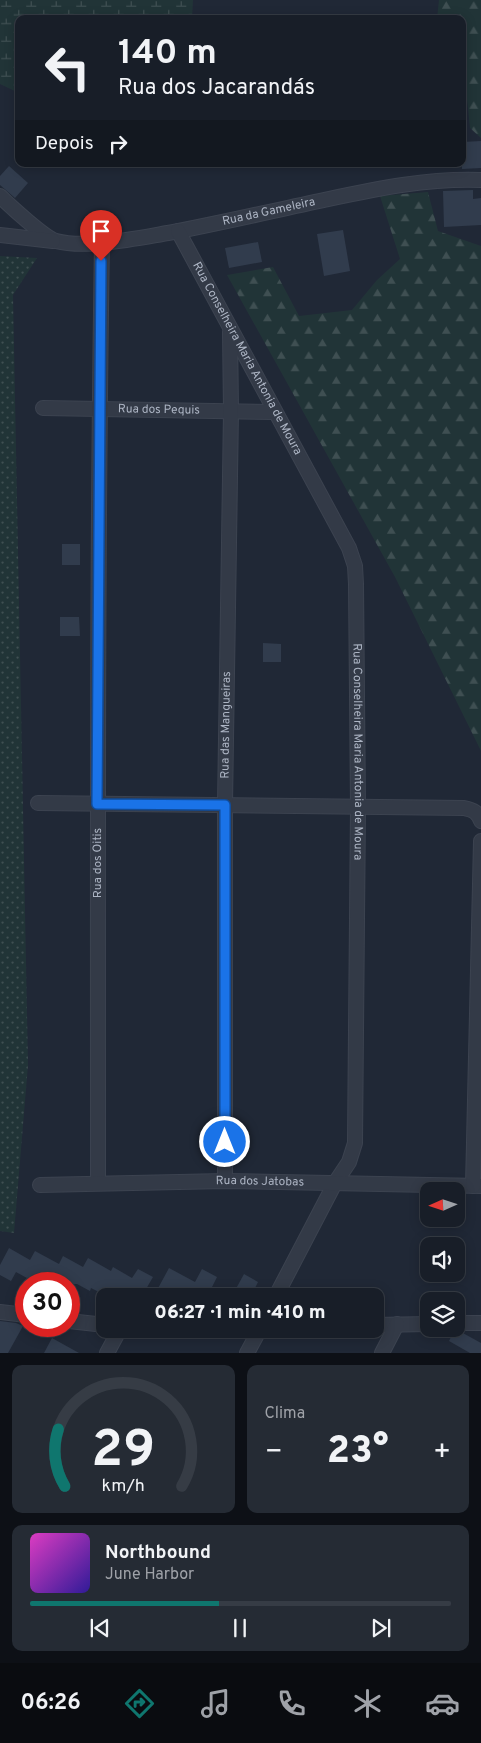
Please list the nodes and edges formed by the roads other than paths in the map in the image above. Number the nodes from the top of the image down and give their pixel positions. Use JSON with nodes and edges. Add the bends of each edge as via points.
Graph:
{"nodes":[{"id":1,"x":481,"y":180,"type":"edge"},
{"id":2,"x":0,"y":196,"type":"edge"},
{"id":3,"x":178,"y":231,"type":"junction"},
{"id":4,"x":0,"y":235,"type":"edge"},
{"id":5,"x":54,"y":241,"type":"junction"},
{"id":6,"x":102,"y":242,"type":"junction"},
{"id":7,"x":230,"y":328,"type":"junction"},
{"id":8,"x":43,"y":408,"type":"dead end"},
{"id":9,"x":99,"y":409,"type":"junction"},
{"id":10,"x":231,"y":411,"type":"junction"},
{"id":11,"x":274,"y":412,"type":"junction"},
{"id":12,"x":38,"y":803,"type":"dead end"},
{"id":13,"x":97,"y":804,"type":"junction"},
{"id":14,"x":225,"y":805,"type":"junction"},
{"id":15,"x":358,"y":807,"type":"junction"},
{"id":16,"x":478,"y":816,"type":"edge"},
{"id":17,"x":481,"y":841,"type":"edge"},
{"id":18,"x":225,"y":1182,"type":"junction"},
{"id":19,"x":98,"y":1183,"type":"junction"},
{"id":20,"x":334,"y":1184,"type":"junction"},
{"id":21,"x":40,"y":1186,"type":"dead end"},
{"id":22,"x":477,"y":1186,"type":"edge"},
{"id":23,"x":280,"y":1288,"type":"edge"},
{"id":24,"x":0,"y":1312,"type":"edge"},
{"id":25,"x":15,"y":1314,"type":"edge"},
{"id":26,"x":80,"y":1322,"type":"edge"},
{"id":27,"x":481,"y":1323,"type":"edge"},
{"id":28,"x":96,"y":1324,"type":"edge"},
{"id":29,"x":397,"y":1324,"type":"junction"},
{"id":30,"x":420,"y":1324,"type":"edge"},
{"id":31,"x":465,"y":1324,"type":"edge"},
{"id":32,"x":384,"y":1325,"type":"edge"},
{"id":33,"x":115,"y":1338,"type":"edge"},
{"id":34,"x":255,"y":1338,"type":"edge"},
{"id":35,"x":107,"y":1353,"type":"edge"},
{"id":36,"x":247,"y":1353,"type":"edge"},
{"id":37,"x":382,"y":1353,"type":"edge"}],
"edges":[{"from":1,"to":3,"type":"street","name":"Rua da Gameleira","via":[[396,185]]},
{"from":2,"to":5,"type":"street"},
{"from":3,"to":6,"type":"street","name":"Rua da Gameleira"},
{"from":3,"to":7,"type":"street","name":"Rua Conselheira Maria Antonia de Moura"},
{"from":4,"to":5,"type":"street","name":"Rua da Gameleira"},
{"from":5,"to":6,"type":"street","name":"Rua da Gameleira"},
{"from":6,"to":9,"type":"street","name":"Rua dos Oitis"},
{"from":7,"to":10,"type":"street","name":"Rua das Mangueiras"},
{"from":7,"to":11,"type":"street","name":"Rua Conselheira Maria Antonia de Moura"},
{"from":8,"to":9,"type":"street","name":"Rua dos Pequis"},
{"from":9,"to":10,"type":"street","name":"Rua dos Pequis"},
{"from":9,"to":13,"type":"street","name":"Rua dos Oitis"},
{"from":10,"to":11,"type":"street","name":"Rua dos Pequis"},
{"from":10,"to":14,"type":"street","name":"Rua das Mangueiras"},
{"from":11,"to":15,"type":"street","name":"Rua Conselheira Maria Antonia de Moura","via":[[349,548],[355,566]]},
{"from":12,"to":13,"type":"street"},
{"from":13,"to":14,"type":"street"},
{"from":13,"to":19,"type":"street","name":"Rua dos Oitis"},
{"from":14,"to":15,"type":"street"},
{"from":14,"to":18,"type":"street","name":"Rua das Mangueiras"},
{"from":15,"to":16,"type":"street","via":[[464,808]]},
{"from":15,"to":20,"type":"street","name":"Rua Conselheira Maria Antonia de Moura","via":[[355,1143],[349,1162]]},
{"from":17,"to":22,"type":"street"},
{"from":18,"to":19,"type":"street","name":"Rua dos Jatobas"},
{"from":18,"to":20,"type":"street","name":"Rua dos Jatobas"},
{"from":19,"to":21,"type":"street","name":"Rua dos Jatobas"},
{"from":20,"to":22,"type":"street","name":"Rua dos Jatobas"},
{"from":20,"to":23,"type":"street","name":"Rua Conselheira Maria Antonia de Moura"},
{"from":24,"to":25,"type":"street"},
{"from":26,"to":28,"type":"street"},
{"from":27,"to":31,"type":"street"},
{"from":29,"to":30,"type":"street"},
{"from":29,"to":32,"type":"street"},
{"from":29,"to":37,"type":"street"},
{"from":33,"to":35,"type":"street"},
{"from":34,"to":36,"type":"street"}]}
